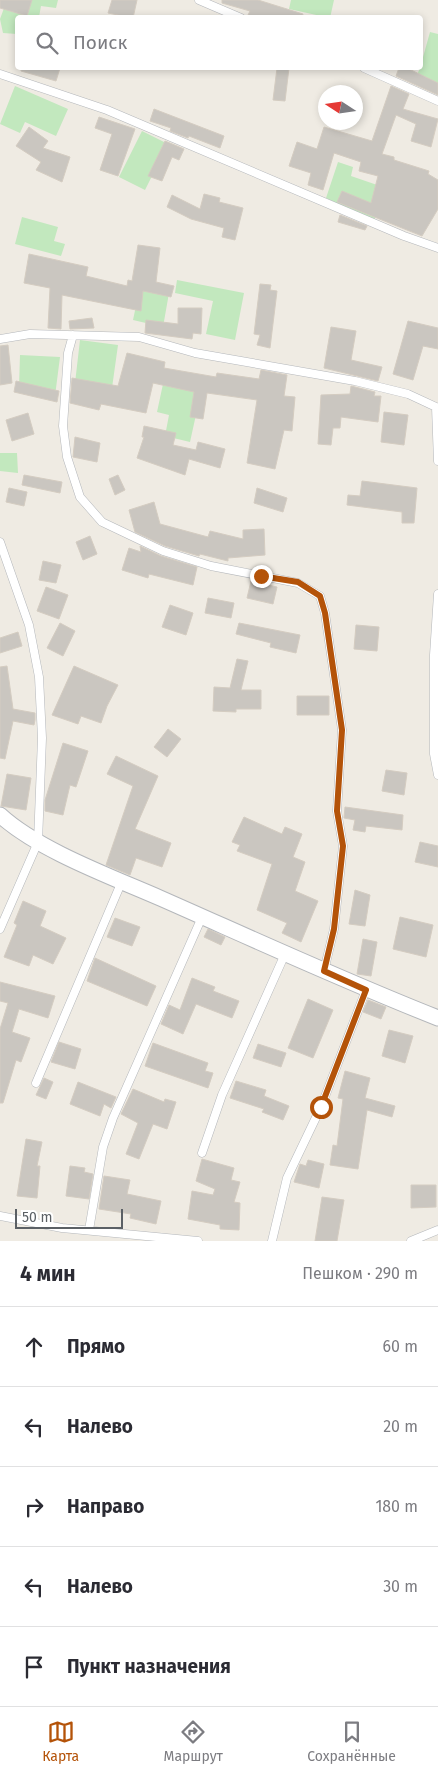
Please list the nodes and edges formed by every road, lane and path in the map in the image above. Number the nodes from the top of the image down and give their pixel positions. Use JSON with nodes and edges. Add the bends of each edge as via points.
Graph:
{"nodes":[{"id":1,"x":199,"y":0,"type":"edge"},
{"id":2,"x":234,"y":15,"type":"edge"},
{"id":3,"x":368,"y":70,"type":"edge"},
{"id":4,"x":0,"y":74,"type":"edge"},
{"id":5,"x":438,"y":101,"type":"edge"},
{"id":6,"x":438,"y":248,"type":"edge"},
{"id":7,"x":72,"y":335,"type":"junction"},
{"id":8,"x":0,"y":338,"type":"edge"},
{"id":9,"x":437,"y":408,"type":"edge"},
{"id":10,"x":438,"y":461,"type":"edge"},
{"id":11,"x":0,"y":542,"type":"edge"},
{"id":12,"x":438,"y":594,"type":"edge"},
{"id":13,"x":436,"y":754,"type":"edge"},
{"id":14,"x":438,"y":775,"type":"edge"},
{"id":15,"x":2,"y":817,"type":"edge"},
{"id":16,"x":38,"y":842,"type":"junction"},
{"id":17,"x":122,"y":881,"type":"junction"},
{"id":18,"x":202,"y":917,"type":"junction"},
{"id":19,"x":0,"y":929,"type":"edge"},
{"id":20,"x":285,"y":954,"type":"junction"},
{"id":21,"x":324,"y":971,"type":"junction"},
{"id":22,"x":366,"y":990,"type":"junction"},
{"id":23,"x":438,"y":1018,"type":"edge"},
{"id":24,"x":36,"y":1083,"type":"dead end"},
{"id":25,"x":202,"y":1153,"type":"dead end"},
{"id":26,"x":0,"y":1216,"type":"edge"},
{"id":27,"x":89,"y":1230,"type":"junction"},
{"id":28,"x":438,"y":1230,"type":"edge"},
{"id":29,"x":198,"y":1241,"type":"edge"},
{"id":30,"x":272,"y":1241,"type":"edge"},
{"id":31,"x":411,"y":1241,"type":"edge"}],
"edges":[{"from":1,"to":2,"type":"lane"},
{"from":3,"to":5,"type":"lane"},
{"from":4,"to":6,"type":"lane","via":[[107,110]]},
{"from":7,"to":8,"type":"lane","via":[[30,334]]},
{"from":7,"to":9,"type":"lane","via":[[139,337],[195,353],[355,380],[408,394]]},
{"from":7,"to":21,"type":"lane","via":[[63,426],[67,457],[80,497],[102,522],[163,551],[211,566],[298,582],[320,596],[342,730],[337,811],[343,846],[334,929]]},
{"from":9,"to":10,"type":"lane"},
{"from":11,"to":16,"type":"lane","via":[[29,625],[39,677],[42,738]]},
{"from":12,"to":13,"type":"lane","via":[[434,655]]},
{"from":13,"to":14,"type":"lane"},
{"from":15,"to":16,"type":"street"},
{"from":16,"to":17,"type":"street"},
{"from":16,"to":19,"type":"lane"},
{"from":17,"to":18,"type":"street"},
{"from":17,"to":24,"type":"lane"},
{"from":18,"to":20,"type":"street"},
{"from":18,"to":27,"type":"lane","via":[[113,1118],[103,1148]]},
{"from":20,"to":21,"type":"street"},
{"from":20,"to":25,"type":"lane","via":[[222,1095]]},
{"from":21,"to":22,"type":"street"},
{"from":22,"to":23,"type":"street"},
{"from":22,"to":30,"type":"lane","via":[[321,1107],[287,1178]]},
{"from":26,"to":27,"type":"lane"},
{"from":27,"to":29,"type":"lane"},
{"from":28,"to":31,"type":"lane"}]}
